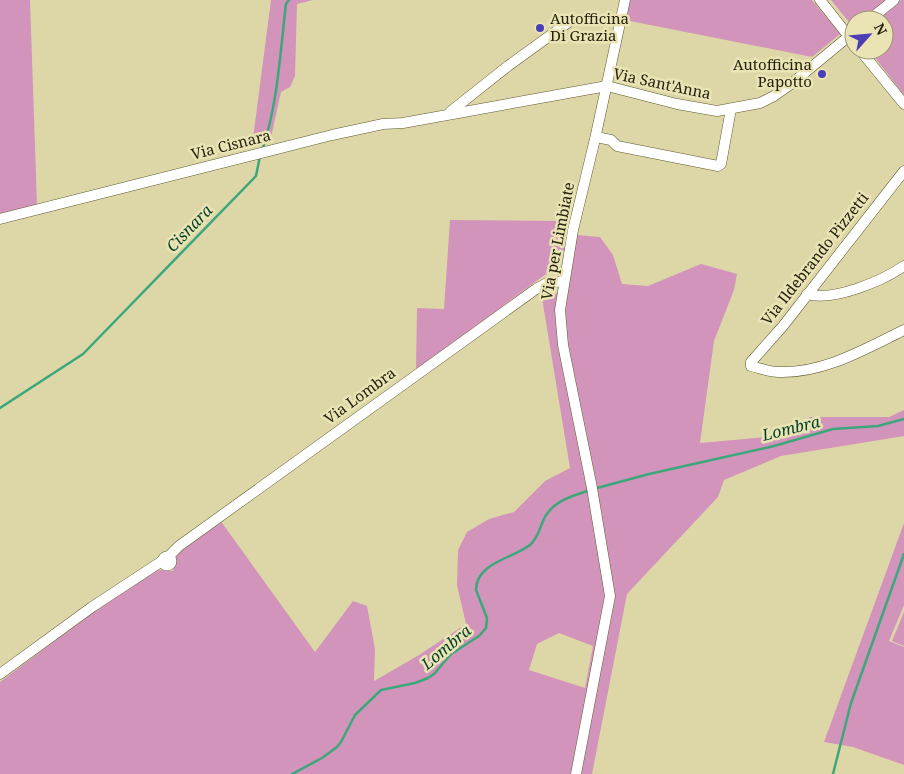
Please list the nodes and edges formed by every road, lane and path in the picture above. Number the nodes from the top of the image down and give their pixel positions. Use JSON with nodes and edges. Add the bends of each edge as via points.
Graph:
{"nodes":[{"id":1,"x":625,"y":0,"type":"edge"},
{"id":2,"x":820,"y":0,"type":"edge"},
{"id":3,"x":894,"y":0,"type":"edge"},
{"id":4,"x":882,"y":10,"type":"edge"},
{"id":5,"x":572,"y":19,"type":"dead end"},
{"id":6,"x":844,"y":28,"type":"edge"},
{"id":7,"x":844,"y":43,"type":"edge"},
{"id":8,"x":868,"y":60,"type":"edge"},
{"id":9,"x":607,"y":86,"type":"junction"},
{"id":10,"x":904,"y":104,"type":"edge"},
{"id":11,"x":731,"y":109,"type":"junction"},
{"id":12,"x":472,"y":110,"type":"joint"},
{"id":13,"x":448,"y":114,"type":"junction"},
{"id":14,"x":596,"y":137,"type":"junction"},
{"id":15,"x":904,"y":171,"type":"edge"},
{"id":16,"x":0,"y":219,"type":"edge"},
{"id":17,"x":904,"y":266,"type":"edge"},
{"id":18,"x":564,"y":281,"type":"junction"},
{"id":19,"x":807,"y":294,"type":"junction"},
{"id":20,"x":904,"y":330,"type":"edge"},
{"id":21,"x":0,"y":674,"type":"edge"},
{"id":22,"x":576,"y":774,"type":"edge"}],
"edges":[{"from":1,"to":9,"type":"street","name":"Via per Limbiate"},
{"from":2,"to":6,"type":"street"},
{"from":3,"to":4,"type":"street"},
{"from":5,"to":13,"type":"street"},
{"from":7,"to":11,"type":"street","name":"Via Sant'Anna","via":[[774,96],[760,103]]},
{"from":8,"to":10,"type":"street"},
{"from":9,"to":11,"type":"street","name":"Via Sant'Anna","via":[[700,108]]},
{"from":9,"to":12,"type":"street","name":"Via Sant'Anna"},
{"from":9,"to":14,"type":"street","name":"Via per Limbiate"},
{"from":11,"to":14,"type":"street","via":[[718,166],[617,146],[611,140]]},
{"from":12,"to":13,"type":"street","name":"Via Cisnara"},
{"from":13,"to":16,"type":"street","name":"Via Cisnara","via":[[383,124],[257,153]]},
{"from":14,"to":18,"type":"street","name":"Via per Limbiate","via":[[575,219]]},
{"from":15,"to":19,"type":"street","name":"Via Ildebrando Pizzetti"},
{"from":17,"to":19,"type":"street","via":[[884,277],[832,295],[816,297]]},
{"from":18,"to":21,"type":"street","name":"Via Lombra","via":[[536,288],[179,546],[164,561],[92,607]]},
{"from":18,"to":22,"type":"street","name":"Via per Limbiate","via":[[560,310],[563,345],[610,596]]},
{"from":19,"to":20,"type":"street","name":"Via Ildebrando Pizzetti","via":[[751,366],[777,372],[817,368]]}]}
